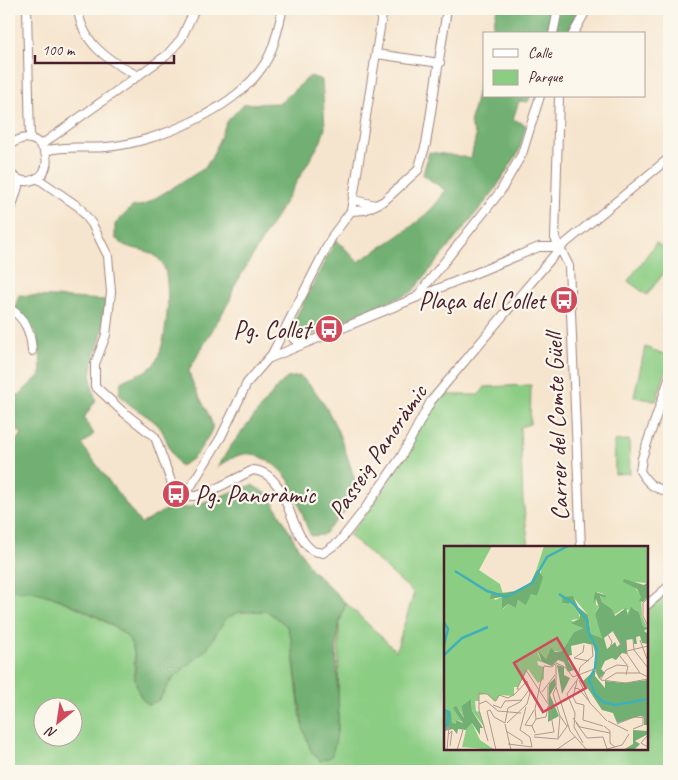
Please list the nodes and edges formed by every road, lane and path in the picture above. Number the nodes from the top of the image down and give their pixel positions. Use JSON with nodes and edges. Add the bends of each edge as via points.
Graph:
{"nodes":[{"id":1,"x":27,"y":9,"type":"edge"},
{"id":2,"x":78,"y":9,"type":"edge"},
{"id":3,"x":195,"y":9,"type":"edge"},
{"id":4,"x":283,"y":9,"type":"edge"},
{"id":5,"x":383,"y":9,"type":"edge"},
{"id":6,"x":447,"y":9,"type":"edge"},
{"id":7,"x":558,"y":9,"type":"edge"},
{"id":8,"x":587,"y":9,"type":"edge"},
{"id":9,"x":553,"y":32,"type":"edge"},
{"id":10,"x":575,"y":32,"type":"edge"},
{"id":11,"x":376,"y":54,"type":"junction"},
{"id":12,"x":440,"y":63,"type":"junction"},
{"id":13,"x":138,"y":76,"type":"junction"},
{"id":14,"x":539,"y":98,"type":"edge"},
{"id":15,"x":559,"y":98,"type":"edge"},
{"id":16,"x":30,"y":139,"type":"junction"},
{"id":17,"x":9,"y":146,"type":"edge"},
{"id":18,"x":43,"y":148,"type":"junction"},
{"id":19,"x":669,"y":158,"type":"edge"},
{"id":20,"x":9,"y":172,"type":"edge"},
{"id":21,"x":37,"y":178,"type":"junction"},
{"id":22,"x":20,"y":180,"type":"junction"},
{"id":23,"x":354,"y":200,"type":"junction"},
{"id":24,"x":375,"y":205,"type":"junction"},
{"id":25,"x":352,"y":211,"type":"junction"},
{"id":26,"x":9,"y":216,"type":"edge"},
{"id":27,"x":561,"y":247,"type":"junction"},
{"id":28,"x":432,"y":278,"type":"junction"},
{"id":29,"x":442,"y":286,"type":"junction"},
{"id":30,"x":417,"y":297,"type":"junction"},
{"id":31,"x":9,"y":308,"type":"edge"},
{"id":32,"x":289,"y":320,"type":"junction"},
{"id":33,"x":307,"y":344,"type":"junction"},
{"id":34,"x":32,"y":351,"type":"dead end"},
{"id":35,"x":270,"y":358,"type":"junction"},
{"id":36,"x":669,"y":379,"type":"edge"},
{"id":37,"x":669,"y":491,"type":"edge"},
{"id":38,"x":185,"y":496,"type":"junction"},
{"id":39,"x":581,"y":546,"type":"edge"},
{"id":40,"x":669,"y":586,"type":"edge"},
{"id":41,"x":648,"y":604,"type":"edge"}],
"edges":[{"from":1,"to":16,"type":"street"},
{"from":2,"to":13,"type":"street","via":[[82,27],[98,50]]},
{"from":3,"to":13,"type":"street","via":[[174,48]]},
{"from":4,"to":18,"type":"street","via":[[265,64],[256,76],[213,110],[168,132],[128,143],[106,147]]},
{"from":5,"to":11,"type":"street"},
{"from":6,"to":12,"type":"street"},
{"from":7,"to":9,"type":"street"},
{"from":8,"to":10,"type":"street"},
{"from":11,"to":12,"type":"street"},
{"from":11,"to":23,"type":"street"},
{"from":12,"to":24,"type":"street","via":[[426,144],[418,170],[396,192]]},
{"from":13,"to":18,"type":"street"},
{"from":14,"to":28,"type":"street","via":[[522,154],[500,192]]},
{"from":15,"to":27,"type":"street","name":"Carrer del Comte Güell","via":[[554,218],[555,238]]},
{"from":16,"to":17,"type":"street","via":[[22,139]]},
{"from":16,"to":18,"type":"street"},
{"from":18,"to":21,"type":"street","via":[[47,161]]},
{"from":19,"to":27,"type":"street"},
{"from":20,"to":22,"type":"street"},
{"from":21,"to":22,"type":"street"},
{"from":21,"to":38,"type":"street","via":[[79,207],[92,224],[108,256],[111,292],[106,335],[96,364],[95,386],[155,437],[172,484]]},
{"from":22,"to":26,"type":"street"},
{"from":23,"to":24,"type":"street"},
{"from":23,"to":25,"type":"street"},
{"from":24,"to":25,"type":"street"},
{"from":25,"to":32,"type":"street","via":[[328,243]]},
{"from":27,"to":29,"type":"street","via":[[539,246]]},
{"from":27,"to":38,"type":"street","name":"Passeig Panoràmic","via":[[432,401],[402,457],[339,542],[329,550],[323,553],[312,550],[279,489],[260,471],[253,470],[198,496]]},
{"from":27,"to":39,"type":"street","name":"Carrer del Comte Güell","via":[[569,266]]},
{"from":28,"to":29,"type":"street"},
{"from":28,"to":30,"type":"street"},
{"from":29,"to":30,"type":"street"},
{"from":30,"to":33,"type":"street"},
{"from":31,"to":34,"type":"street","via":[[20,315],[26,325]]},
{"from":32,"to":33,"type":"street","via":[[291,336],[295,341]]},
{"from":32,"to":35,"type":"street"},
{"from":33,"to":35,"type":"street"},
{"from":35,"to":38,"type":"street","via":[[247,383],[221,437]]},
{"from":36,"to":37,"type":"street","via":[[640,470],[650,486]]},
{"from":40,"to":41,"type":"street"}]}
